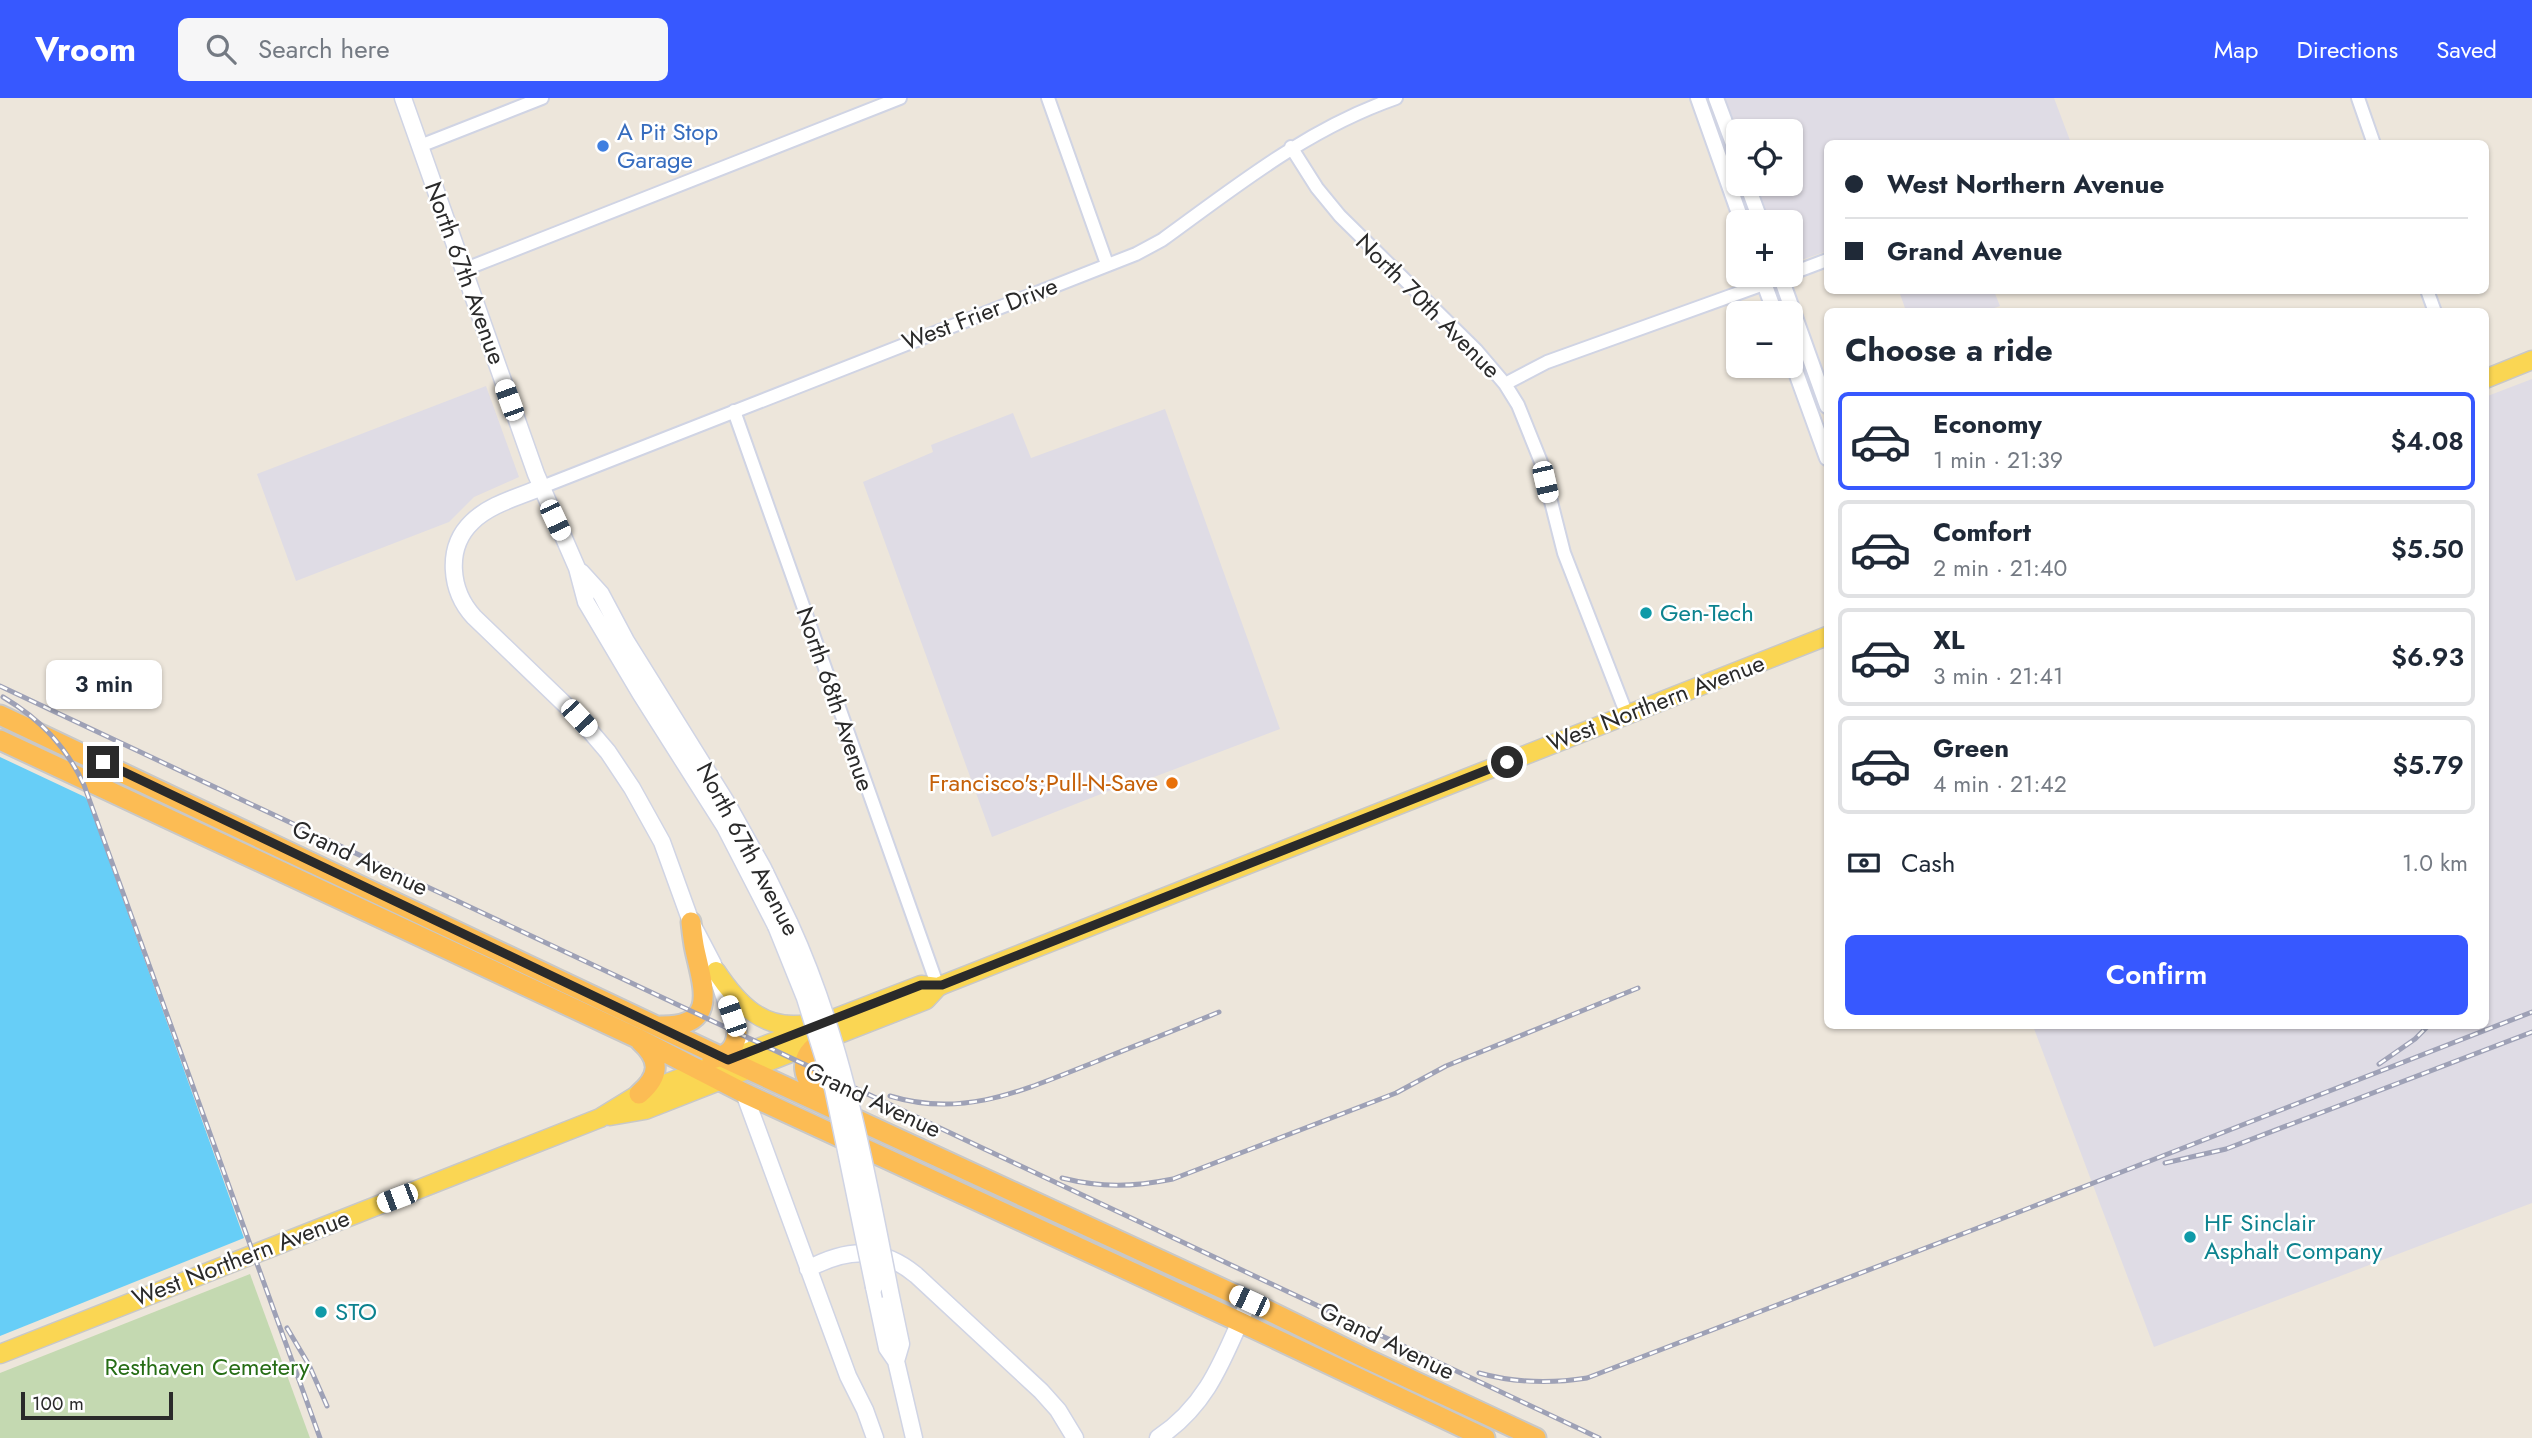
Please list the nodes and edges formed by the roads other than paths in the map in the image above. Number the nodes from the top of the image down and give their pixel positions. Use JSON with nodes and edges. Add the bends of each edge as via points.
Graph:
{"nodes":[{"id":1,"x":403,"y":98,"type":"edge"},
{"id":2,"x":542,"y":98,"type":"edge"},
{"id":3,"x":900,"y":98,"type":"edge"},
{"id":4,"x":1048,"y":98,"type":"edge"},
{"id":5,"x":1396,"y":98,"type":"edge"},
{"id":6,"x":1698,"y":98,"type":"edge"},
{"id":7,"x":1716,"y":98,"type":"edge"},
{"id":8,"x":2358,"y":98,"type":"edge"},
{"id":9,"x":1726,"y":124,"type":"edge"},
{"id":10,"x":1726,"y":133,"type":"edge"},
{"id":11,"x":1712,"y":138,"type":"junction"},
{"id":12,"x":2373,"y":140,"type":"edge"},
{"id":13,"x":420,"y":146,"type":"junction"},
{"id":14,"x":1291,"y":147,"type":"junction"},
{"id":15,"x":1738,"y":210,"type":"edge"},
{"id":16,"x":1824,"y":261,"type":"edge"},
{"id":17,"x":1107,"y":264,"type":"junction"},
{"id":18,"x":1803,"y":269,"type":"edge"},
{"id":19,"x":463,"y":270,"type":"junction"},
{"id":20,"x":1742,"y":287,"type":"edge"},
{"id":21,"x":1789,"y":287,"type":"edge"},
{"id":22,"x":2532,"y":360,"type":"edge"},
{"id":23,"x":2489,"y":377,"type":"edge"},
{"id":24,"x":1798,"y":378,"type":"edge"},
{"id":25,"x":1505,"y":384,"type":"junction"},
{"id":26,"x":1824,"y":397,"type":"edge"},
{"id":27,"x":734,"y":411,"type":"junction"},
{"id":28,"x":1824,"y":450,"type":"edge"},
{"id":29,"x":542,"y":487,"type":"junction"},
{"id":30,"x":1824,"y":637,"type":"edge"},
{"id":31,"x":0,"y":715,"type":"edge"},
{"id":32,"x":1627,"y":715,"type":"junction"},
{"id":33,"x":54,"y":739,"type":"junction"},
{"id":34,"x":0,"y":740,"type":"edge"},
{"id":35,"x":44,"y":760,"type":"junction"},
{"id":36,"x":103,"y":762,"type":"junction"},
{"id":37,"x":93,"y":782,"type":"junction"},
{"id":38,"x":691,"y":922,"type":"junction"},
{"id":39,"x":783,"y":925,"type":"junction"},
{"id":40,"x":716,"y":971,"type":"junction"},
{"id":41,"x":938,"y":987,"type":"junction"},
{"id":42,"x":840,"y":1016,"type":"junction"},
{"id":43,"x":659,"y":1026,"type":"junction"},
{"id":44,"x":737,"y":1033,"type":"joint"},
{"id":45,"x":636,"y":1038,"type":"junction"},
{"id":46,"x":824,"y":1040,"type":"junction"},
{"id":47,"x":736,"y":1060,"type":"junction"},
{"id":48,"x":683,"y":1061,"type":"junction"},
{"id":49,"x":701,"y":1070,"type":"junction"},
{"id":50,"x":720,"y":1081,"type":"junction"},
{"id":51,"x":744,"y":1093,"type":"junction"},
{"id":52,"x":639,"y":1094,"type":"junction"},
{"id":53,"x":851,"y":1116,"type":"junction"},
{"id":54,"x":600,"y":1118,"type":"junction"},
{"id":55,"x":808,"y":1269,"type":"junction"},
{"id":56,"x":1249,"y":1301,"type":"junction"},
{"id":57,"x":1240,"y":1322,"type":"junction"},
{"id":58,"x":0,"y":1354,"type":"edge"},
{"id":59,"x":896,"y":1361,"type":"junction"},
{"id":60,"x":1509,"y":1432,"type":"edge"},
{"id":61,"x":875,"y":1438,"type":"edge"},
{"id":62,"x":914,"y":1438,"type":"edge"},
{"id":63,"x":1074,"y":1438,"type":"edge"},
{"id":64,"x":1158,"y":1438,"type":"edge"},
{"id":65,"x":1485,"y":1438,"type":"edge"},
{"id":66,"x":1536,"y":1438,"type":"edge"}],
"edges":[{"from":1,"to":13,"type":"main road","name":"North 67th Avenue"},
{"from":2,"to":13,"type":"street"},
{"from":3,"to":19,"type":"street"},
{"from":4,"to":17,"type":"street"},
{"from":5,"to":14,"type":"street","name":"West Frier Drive","via":[[1338,121]]},
{"from":6,"to":11,"type":"street"},
{"from":7,"to":9,"type":"street"},
{"from":8,"to":12,"type":"street"},
{"from":10,"to":11,"type":"street"},
{"from":11,"to":15,"type":"street"},
{"from":13,"to":19,"type":"main road","name":"North 67th Avenue"},
{"from":14,"to":17,"type":"street","name":"West Frier Drive","via":[[1162,240]]},
{"from":14,"to":25,"type":"street","name":"North 70th Avenue","via":[[1340,216]]},
{"from":16,"to":18,"type":"street"},
{"from":17,"to":27,"type":"street","name":"West Frier Drive"},
{"from":19,"to":29,"type":"main road","name":"North 67th Avenue"},
{"from":20,"to":25,"type":"street","via":[[1547,362]]},
{"from":21,"to":26,"type":"street"},
{"from":22,"to":23,"type":"main road"},
{"from":24,"to":28,"type":"street"},
{"from":25,"to":32,"type":"street","name":"North 70th Avenue","via":[[1531,434],[1564,553]]},
{"from":27,"to":29,"type":"street","name":"West Frier Drive"},
{"from":27,"to":41,"type":"street","name":"North 68th Avenue"},
{"from":29,"to":38,"type":"main road","via":[[492,509],[466,530],[454,562],[457,593],[474,617],[560,698],[615,762],[662,842]]},
{"from":29,"to":39,"type":"main road","name":"North 67th Avenue","via":[[578,568],[586,601]]},
{"from":30,"to":32,"type":"main road","name":"West Northern Avenue"},
{"from":31,"to":33,"type":"highway","name":"Grand Avenue"},
{"from":32,"to":41,"type":"main road","name":"West Northern Avenue"},
{"from":33,"to":35,"type":"highway"},
{"from":33,"to":36,"type":"highway","name":"Grand Avenue"},
{"from":34,"to":35,"type":"highway","name":"Grand Avenue"},
{"from":35,"to":37,"type":"highway","name":"Grand Avenue"},
{"from":36,"to":37,"type":"highway"},
{"from":36,"to":43,"type":"highway","name":"Grand Avenue"},
{"from":37,"to":45,"type":"highway","name":"Grand Avenue"},
{"from":38,"to":40,"type":"main road"},
{"from":38,"to":43,"type":"highway","via":[[704,1002],[689,1022]]},
{"from":39,"to":59,"type":"main road","name":"North 67th Avenue","bridge":true,"via":[[833,1088],[887,1348]]},
{"from":39,"to":59,"type":"main road","name":"North 67th Avenue","bridge":true,"via":[[812,978],[841,1064],[901,1344]]},
{"from":40,"to":42,"type":"main road","via":[[740,1003],[769,1022],[790,1026]]},
{"from":40,"to":44,"type":"main road"},
{"from":41,"to":42,"type":"main road","name":"West Northern Avenue","via":[[921,985]]},
{"from":41,"to":46,"type":"main road","name":"West Northern Avenue","via":[[926,1000]]},
{"from":42,"to":47,"type":"main road","name":"West Northern Avenue","via":[[764,1046],[752,1059]]},
{"from":43,"to":47,"type":"highway","name":"Grand Avenue"},
{"from":44,"to":47,"type":"highway"},
{"from":45,"to":48,"type":"highway","name":"Grand Avenue"},
{"from":45,"to":52,"type":"highway","via":[[655,1066],[654,1081]]},
{"from":46,"to":47,"type":"main road","name":"West Northern Avenue"},
{"from":46,"to":53,"type":"highway","via":[[806,1058],[807,1078],[818,1094]]},
{"from":47,"to":48,"type":"highway"},
{"from":47,"to":49,"type":"main road","name":"West Northern Avenue"},
{"from":47,"to":50,"type":"main road","name":"West Northern Avenue"},
{"from":47,"to":51,"type":"main road"},
{"from":47,"to":53,"type":"highway","name":"Grand Avenue"},
{"from":48,"to":49,"type":"highway","name":"Grand Avenue"},
{"from":49,"to":50,"type":"highway","name":"Grand Avenue"},
{"from":49,"to":52,"type":"main road","name":"West Northern Avenue"},
{"from":50,"to":51,"type":"highway","name":"Grand Avenue"},
{"from":50,"to":54,"type":"main road","name":"West Northern Avenue","via":[[645,1110]]},
{"from":51,"to":55,"type":"main road"},
{"from":51,"to":57,"type":"highway","name":"Grand Avenue"},
{"from":52,"to":54,"type":"main road","name":"West Northern Avenue"},
{"from":53,"to":56,"type":"highway","name":"Grand Avenue"},
{"from":54,"to":58,"type":"main road","name":"West Northern Avenue"},
{"from":55,"to":61,"type":"main road"},
{"from":55,"to":63,"type":"main road","via":[[835,1258],[867,1253],[906,1266],[1049,1399]]},
{"from":56,"to":57,"type":"main road"},
{"from":56,"to":60,"type":"highway","name":"Grand Avenue"},
{"from":57,"to":64,"type":"main road","via":[[1205,1393],[1189,1414]]},
{"from":57,"to":65,"type":"highway","name":"Grand Avenue"},
{"from":59,"to":62,"type":"main road","name":"North 67th Avenue"},
{"from":60,"to":66,"type":"highway","name":"Grand Avenue"}]}
